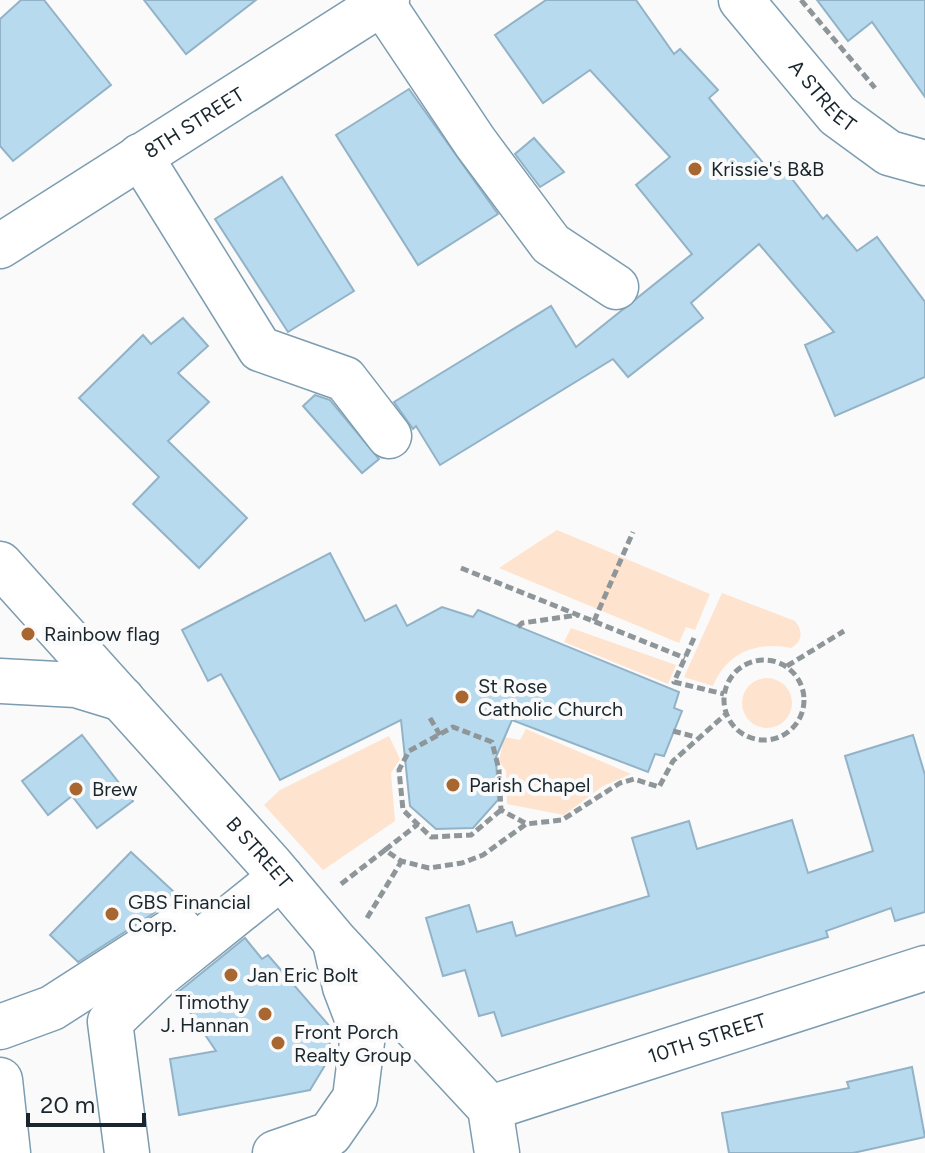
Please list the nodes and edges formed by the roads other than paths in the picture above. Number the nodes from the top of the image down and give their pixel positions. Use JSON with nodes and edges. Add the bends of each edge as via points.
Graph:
{"nodes":[{"id":1,"x":741,"y":0,"type":"edge"},
{"id":2,"x":384,"y":2,"type":"edge"},
{"id":3,"x":140,"y":156,"type":"junction"},
{"id":4,"x":925,"y":163,"type":"edge"},
{"id":5,"x":0,"y":246,"type":"edge"},
{"id":6,"x":616,"y":287,"type":"dead end"},
{"id":7,"x":389,"y":436,"type":"dead end"},
{"id":8,"x":0,"y":564,"type":"edge"},
{"id":9,"x":0,"y":681,"type":"edge"},
{"id":10,"x":122,"y":699,"type":"junction"},
{"id":11,"x":276,"y":870,"type":"junction"},
{"id":12,"x":350,"y":930,"type":"junction"},
{"id":13,"x":925,"y":968,"type":"edge"},
{"id":14,"x":0,"y":1027,"type":"edge"},
{"id":15,"x":0,"y":1080,"type":"edge"},
{"id":16,"x":490,"y":1108,"type":"junction"},
{"id":17,"x":8,"y":1153,"type":"edge"},
{"id":18,"x":127,"y":1153,"type":"edge"},
{"id":19,"x":275,"y":1153,"type":"edge"},
{"id":20,"x":497,"y":1153,"type":"edge"}],
"edges":[{"from":1,"to":4,"type":"street","name":"A STREET","via":[[837,115],[889,153]]},
{"from":2,"to":3,"type":"street","name":"8TH STREET"},
{"from":2,"to":6,"type":"street","via":[[475,142],[551,244]]},
{"from":3,"to":5,"type":"street","name":"8TH STREET"},
{"from":3,"to":7,"type":"street","via":[[260,349],[345,379]]},
{"from":8,"to":10,"type":"street","name":"B STREET"},
{"from":9,"to":10,"type":"street","via":[[76,685]]},
{"from":10,"to":11,"type":"street","name":"B STREET"},
{"from":11,"to":12,"type":"street","name":"B STREET"},
{"from":11,"to":14,"type":"street","via":[[100,981],[52,1008]]},
{"from":11,"to":18,"type":"street","via":[[110,1022]]},
{"from":12,"to":16,"type":"street","name":"B STREET"},
{"from":12,"to":19,"type":"street","via":[[345,987],[363,1034],[355,1098],[330,1134]]},
{"from":13,"to":16,"type":"street","name":"10TH STREET"},
{"from":15,"to":17,"type":"street"},
{"from":16,"to":20,"type":"street"}]}
